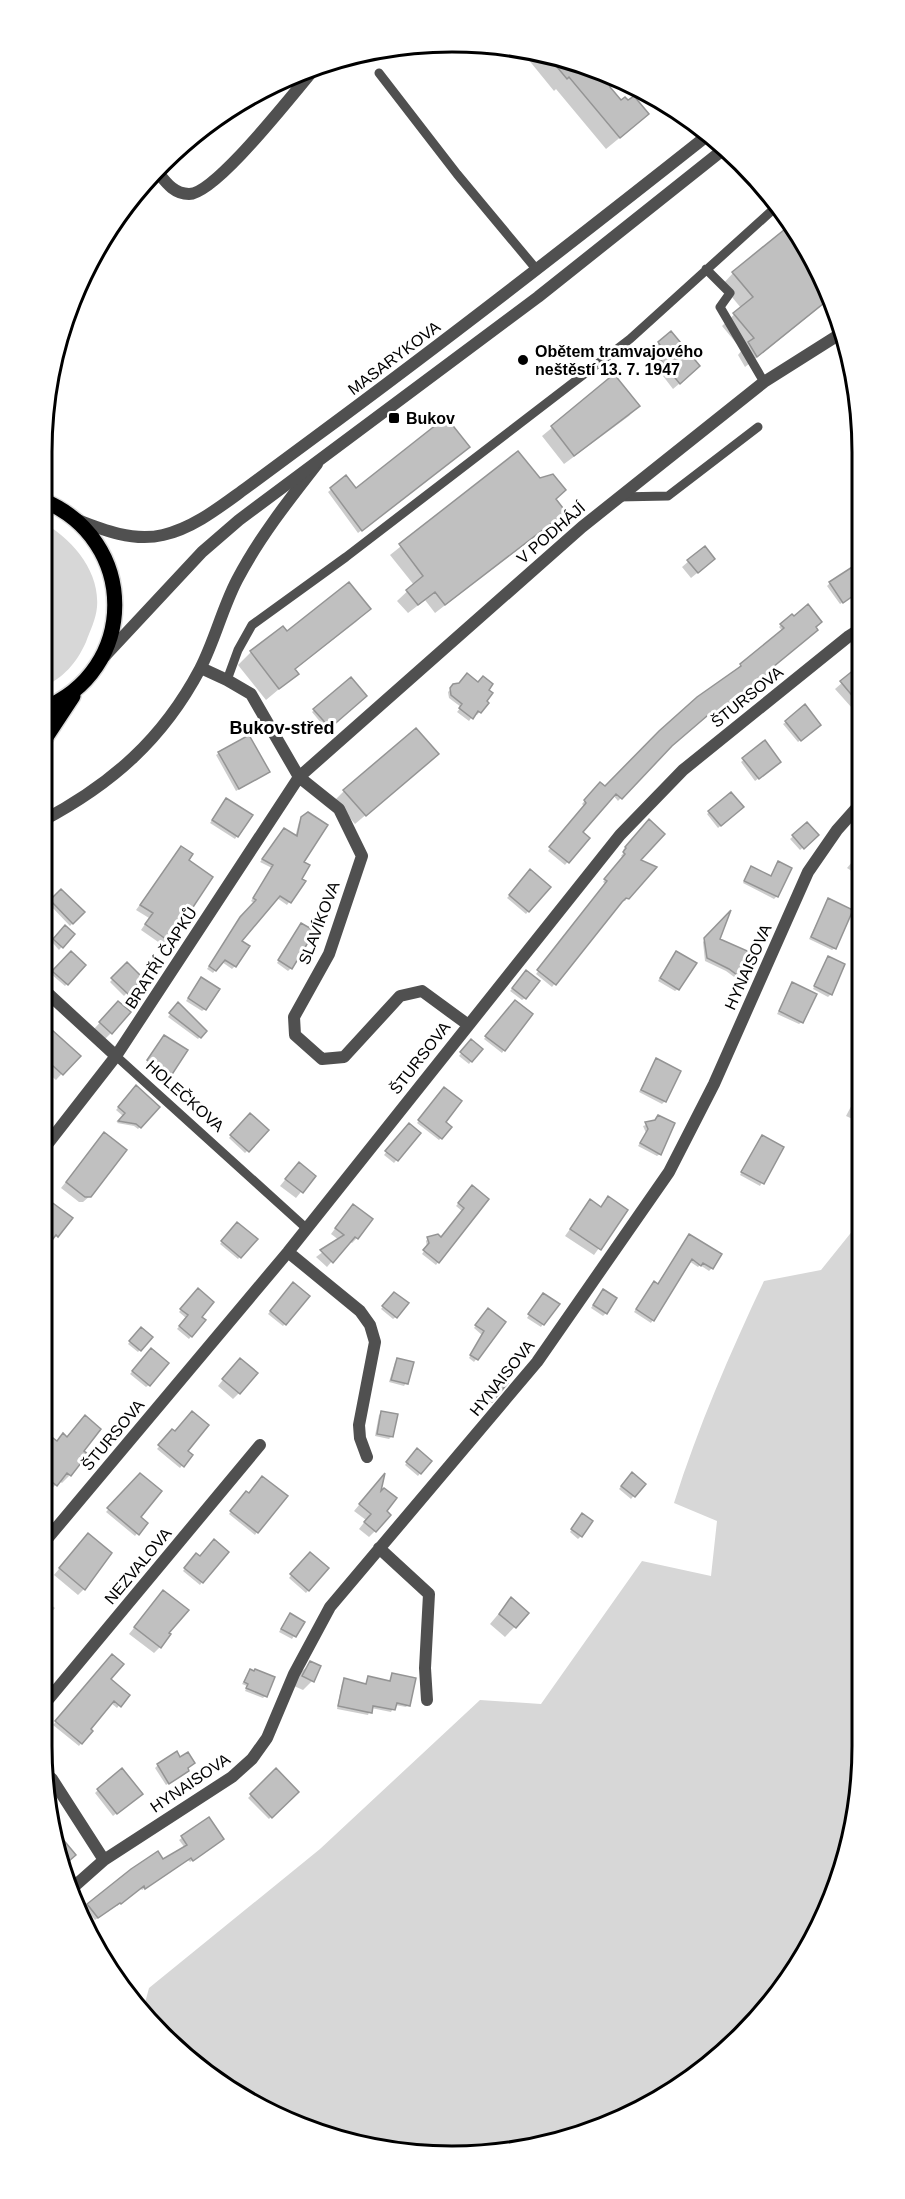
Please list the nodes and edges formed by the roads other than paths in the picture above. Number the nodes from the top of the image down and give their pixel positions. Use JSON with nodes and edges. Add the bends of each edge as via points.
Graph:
{"nodes":[{"id":1,"x":379,"y":73,"type":"dead end"},
{"id":2,"x":305,"y":81,"type":"edge"},
{"id":3,"x":702,"y":140,"type":"edge"},
{"id":4,"x":718,"y":154,"type":"edge"},
{"id":5,"x":163,"y":178,"type":"edge"},
{"id":6,"x":771,"y":211,"type":"edge"},
{"id":7,"x":706,"y":269,"type":"junction"},
{"id":8,"x":537,"y":270,"type":"junction"},
{"id":9,"x":835,"y":337,"type":"edge"},
{"id":10,"x":764,"y":382,"type":"junction"},
{"id":11,"x":758,"y":427,"type":"dead end"},
{"id":12,"x":321,"y":458,"type":"junction"},
{"id":13,"x":618,"y":497,"type":"junction"},
{"id":14,"x":52,"y":505,"type":"edge"},
{"id":15,"x":74,"y":518,"type":"junction"},
{"id":16,"x":852,"y":634,"type":"edge"},
{"id":17,"x":101,"y":660,"type":"junction"},
{"id":18,"x":201,"y":668,"type":"junction"},
{"id":19,"x":227,"y":680,"type":"junction"},
{"id":20,"x":78,"y":688,"type":"junction"},
{"id":21,"x":52,"y":704,"type":"edge"},
{"id":22,"x":52,"y":728,"type":"edge"},
{"id":23,"x":299,"y":777,"type":"junction"},
{"id":24,"x":852,"y":813,"type":"edge"},
{"id":25,"x":52,"y":815,"type":"edge"},
{"id":26,"x":52,"y":997,"type":"edge"},
{"id":27,"x":467,"y":1024,"type":"junction"},
{"id":28,"x":116,"y":1056,"type":"junction"},
{"id":29,"x":52,"y":1138,"type":"edge"},
{"id":30,"x":306,"y":1228,"type":"junction"},
{"id":31,"x":288,"y":1252,"type":"junction"},
{"id":32,"x":260,"y":1446,"type":"dead end"},
{"id":33,"x":367,"y":1457,"type":"dead end"},
{"id":34,"x":52,"y":1533,"type":"edge"},
{"id":35,"x":379,"y":1548,"type":"junction"},
{"id":36,"x":52,"y":1695,"type":"edge"},
{"id":37,"x":427,"y":1700,"type":"dead end"},
{"id":38,"x":54,"y":1782,"type":"edge"},
{"id":39,"x":104,"y":1860,"type":"junction"},
{"id":40,"x":77,"y":1884,"type":"edge"}],
"edges":[{"from":1,"to":8,"type":"lane"},
{"from":2,"to":5,"type":"street","via":[[204,190],[180,193]]},
{"from":3,"to":8,"type":"street","name":"MASARYKOVA"},
{"from":4,"to":12,"type":"street","via":[[538,297]]},
{"from":6,"to":7,"type":"lane"},
{"from":7,"to":10,"type":"lane","via":[[730,293],[720,307]]},
{"from":7,"to":19,"type":"lane","via":[[630,339],[252,625]]},
{"from":8,"to":15,"type":"street","name":"MASARYKOVA","via":[[294,453],[183,528],[142,537],[111,532]]},
{"from":9,"to":10,"type":"street","name":"V PODHÁJÍ"},
{"from":10,"to":13,"type":"street","name":"V PODHÁJÍ"},
{"from":11,"to":13,"type":"lane","via":[[668,496]]},
{"from":12,"to":17,"type":"street","via":[[202,552]]},
{"from":12,"to":18,"type":"street","via":[[248,561]]},
{"from":13,"to":23,"type":"street","name":"V PODHÁJÍ"},
{"from":14,"to":15,"type":"main road"},
{"from":15,"to":17,"type":"main road","via":[[101,550],[113,582],[114,622]]},
{"from":16,"to":27,"type":"street","name":"ŠTURSOVA","via":[[683,770],[620,835]]},
{"from":17,"to":20,"type":"main road"},
{"from":18,"to":19,"type":"street","name":"SLAVÍKOVA"},
{"from":18,"to":25,"type":"street","via":[[145,747],[98,788]]},
{"from":19,"to":23,"type":"street","name":"SLAVÍKOVA","via":[[251,694]]},
{"from":20,"to":21,"type":"main road"},
{"from":20,"to":22,"type":"main road"},
{"from":23,"to":27,"type":"street","name":"SLAVÍKOVA","via":[[339,809],[362,856],[328,954],[294,1017],[295,1035],[322,1059],[344,1057],[400,996],[422,991]]},
{"from":23,"to":28,"type":"street","name":"BRATŘÍ ČAPKŮ"},
{"from":24,"to":35,"type":"street","name":"HYNAISOVA","via":[[808,872],[714,1084],[669,1172],[537,1362]]},
{"from":26,"to":28,"type":"street","name":"HOLEČKOVA"},
{"from":27,"to":30,"type":"street","name":"ŠTURSOVA"},
{"from":28,"to":29,"type":"street","name":"BRATŘÍ ČAPKŮ"},
{"from":28,"to":30,"type":"lane","name":"HOLEČKOVA"},
{"from":30,"to":31,"type":"street","name":"ŠTURSOVA"},
{"from":31,"to":33,"type":"street","via":[[360,1311],[370,1325],[375,1342],[359,1425]]},
{"from":31,"to":34,"type":"street","name":"ŠTURSOVA"},
{"from":32,"to":36,"type":"street","name":"NEZVALOVA"},
{"from":35,"to":37,"type":"street","via":[[429,1594]]},
{"from":35,"to":39,"type":"street","name":"HYNAISOVA","via":[[330,1607],[294,1674],[267,1738],[252,1759],[232,1777]]},
{"from":38,"to":39,"type":"street"},
{"from":39,"to":40,"type":"street","name":"HYNAISOVA"}]}
